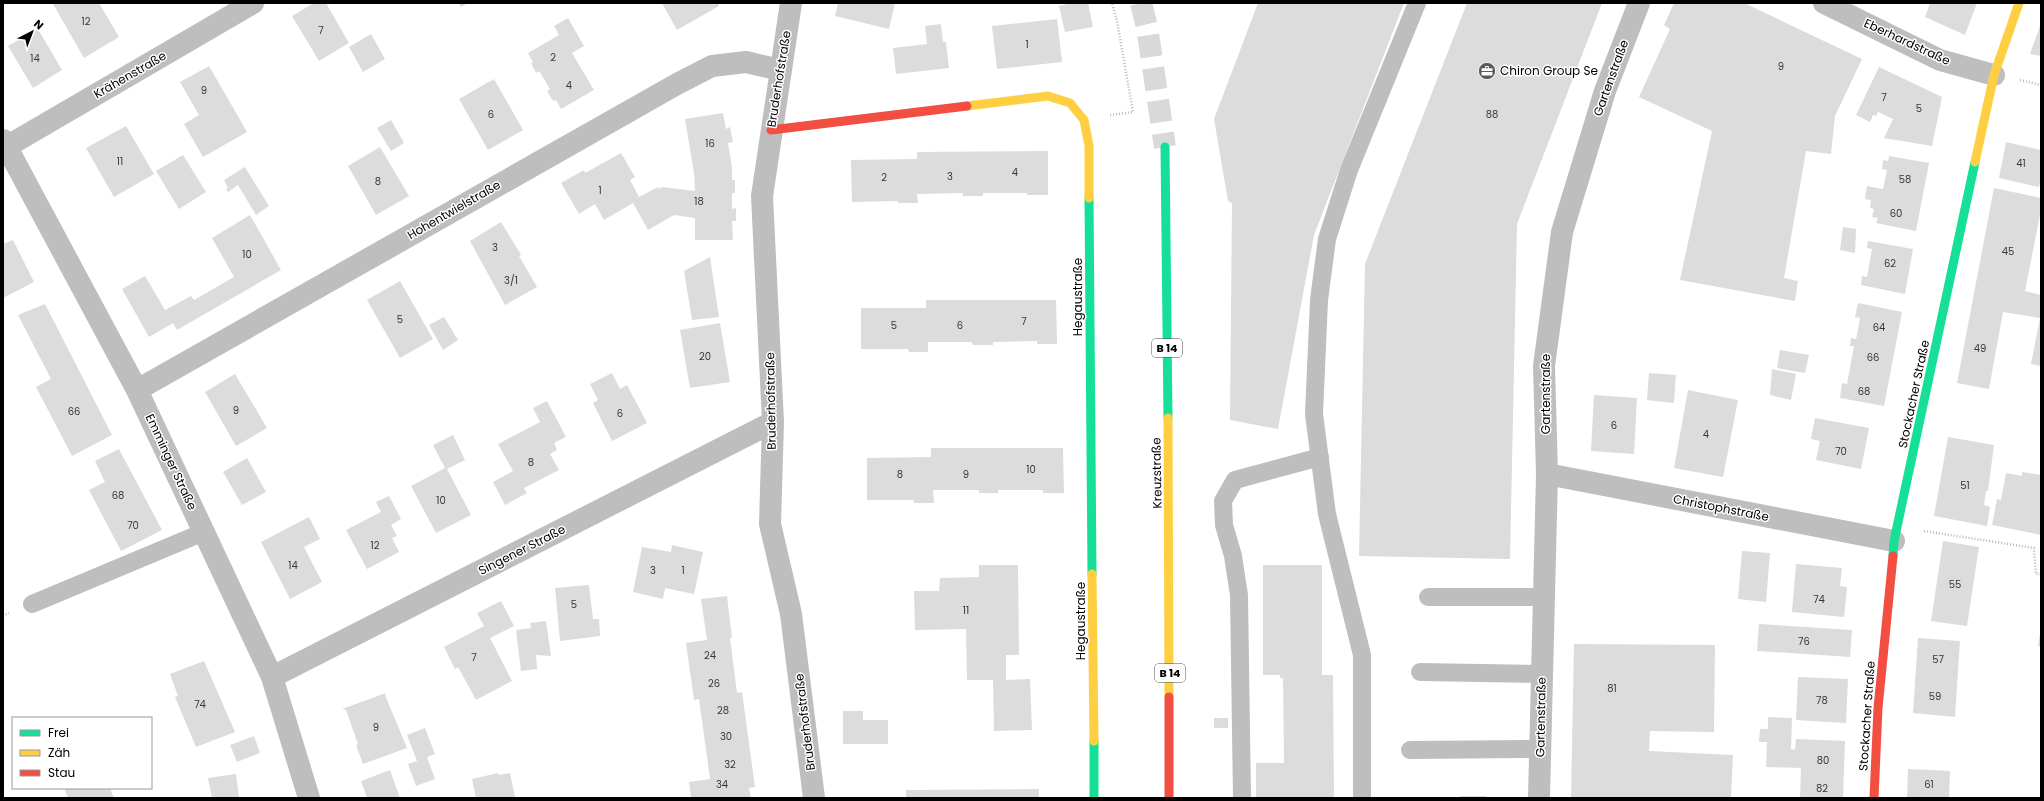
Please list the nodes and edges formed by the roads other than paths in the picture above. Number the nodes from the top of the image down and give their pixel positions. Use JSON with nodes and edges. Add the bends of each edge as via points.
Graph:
{"nodes":[{"id":1,"x":254,"y":3,"type":"edge"},
{"id":2,"x":791,"y":3,"type":"edge"},
{"id":3,"x":1417,"y":3,"type":"edge"},
{"id":4,"x":1639,"y":3,"type":"edge"},
{"id":5,"x":1824,"y":3,"type":"edge"},
{"id":6,"x":2019,"y":3,"type":"edge"},
{"id":7,"x":780,"y":70,"type":"junction"},
{"id":8,"x":1994,"y":75,"type":"junction"},
{"id":9,"x":771,"y":130,"type":"junction"},
{"id":10,"x":5,"y":143,"type":"edge"},
{"id":11,"x":1164,"y":147,"type":"tunnel mouth"},
{"id":12,"x":137,"y":390,"type":"junction"},
{"id":13,"x":773,"y":422,"type":"junction"},
{"id":14,"x":1320,"y":457,"type":"junction"},
{"id":15,"x":1547,"y":474,"type":"junction"},
{"id":16,"x":204,"y":532,"type":"junction"},
{"id":17,"x":1897,"y":534,"type":"junction"},
{"id":18,"x":1544,"y":597,"type":"junction"},
{"id":19,"x":1428,"y":598,"type":"dead end"},
{"id":20,"x":32,"y":604,"type":"dead end"},
{"id":21,"x":1420,"y":672,"type":"dead end"},
{"id":22,"x":1542,"y":674,"type":"junction"},
{"id":23,"x":272,"y":677,"type":"junction"},
{"id":24,"x":1540,"y":749,"type":"junction"},
{"id":25,"x":1410,"y":750,"type":"dead end"},
{"id":26,"x":310,"y":798,"type":"edge"},
{"id":27,"x":814,"y":798,"type":"edge"},
{"id":28,"x":1094,"y":798,"type":"edge"},
{"id":29,"x":1169,"y":798,"type":"edge"},
{"id":30,"x":1242,"y":798,"type":"edge"},
{"id":31,"x":1362,"y":798,"type":"edge"},
{"id":32,"x":1539,"y":798,"type":"edge"},
{"id":33,"x":1874,"y":798,"type":"edge"}],
"edges":[{"from":1,"to":10,"type":"street","name":"Krähenstraße"},
{"from":2,"to":7,"type":"street","name":"Bruderhofstraße"},
{"from":3,"to":14,"type":"lane","via":[[1349,170],[1327,239],[1319,300],[1314,414]]},
{"from":4,"to":15,"type":"street","name":"Gartenstraße","via":[[1605,92],[1562,232],[1544,366]]},
{"from":5,"to":8,"type":"street","name":"Eberhardstraße","via":[[1940,60]]},
{"from":6,"to":8,"type":"street","name":"Stockacher Straße"},
{"from":7,"to":9,"type":"street","name":"Bruderhofstraße"},
{"from":7,"to":12,"type":"street","name":"Hohentwielstraße","via":[[746,62],[712,66]]},
{"from":8,"to":17,"type":"street","name":"Stockacher Straße"},
{"from":9,"to":13,"type":"street","name":"Bruderhofstraße","via":[[762,196]]},
{"from":9,"to":28,"type":"street","name":"Hegaustraße","via":[[1048,96],[1070,103],[1084,120],[1089,146]]},
{"from":10,"to":12,"type":"street","name":"Emminger Straße"},
{"from":11,"to":29,"type":"street","name":"Kreuzstraße","number":"B 14","via":[[1170,549]]},
{"from":12,"to":16,"type":"street","name":"Emminger Straße"},
{"from":13,"to":23,"type":"street","name":"Singener Straße"},
{"from":13,"to":27,"type":"street","name":"Bruderhofstraße","via":[[770,524],[791,614]]},
{"from":14,"to":30,"type":"lane","via":[[1235,480],[1223,500],[1224,526],[1233,556],[1238,595]]},
{"from":14,"to":31,"type":"lane","via":[[1327,514],[1362,655]]},
{"from":15,"to":17,"type":"street","name":"Christophstraße"},
{"from":15,"to":18,"type":"street","name":"Gartenstraße"},
{"from":16,"to":20,"type":"lane"},
{"from":16,"to":23,"type":"street","name":"Emminger Straße"},
{"from":17,"to":33,"type":"street","name":"Stockacher Straße","via":[[1878,708]]},
{"from":18,"to":19,"type":"lane"},
{"from":18,"to":22,"type":"street","name":"Gartenstraße"},
{"from":21,"to":22,"type":"lane"},
{"from":22,"to":24,"type":"street","name":"Gartenstraße"},
{"from":23,"to":26,"type":"street","name":"Emminger Straße"},
{"from":24,"to":25,"type":"lane"},
{"from":24,"to":32,"type":"street","name":"Gartenstraße"}]}
